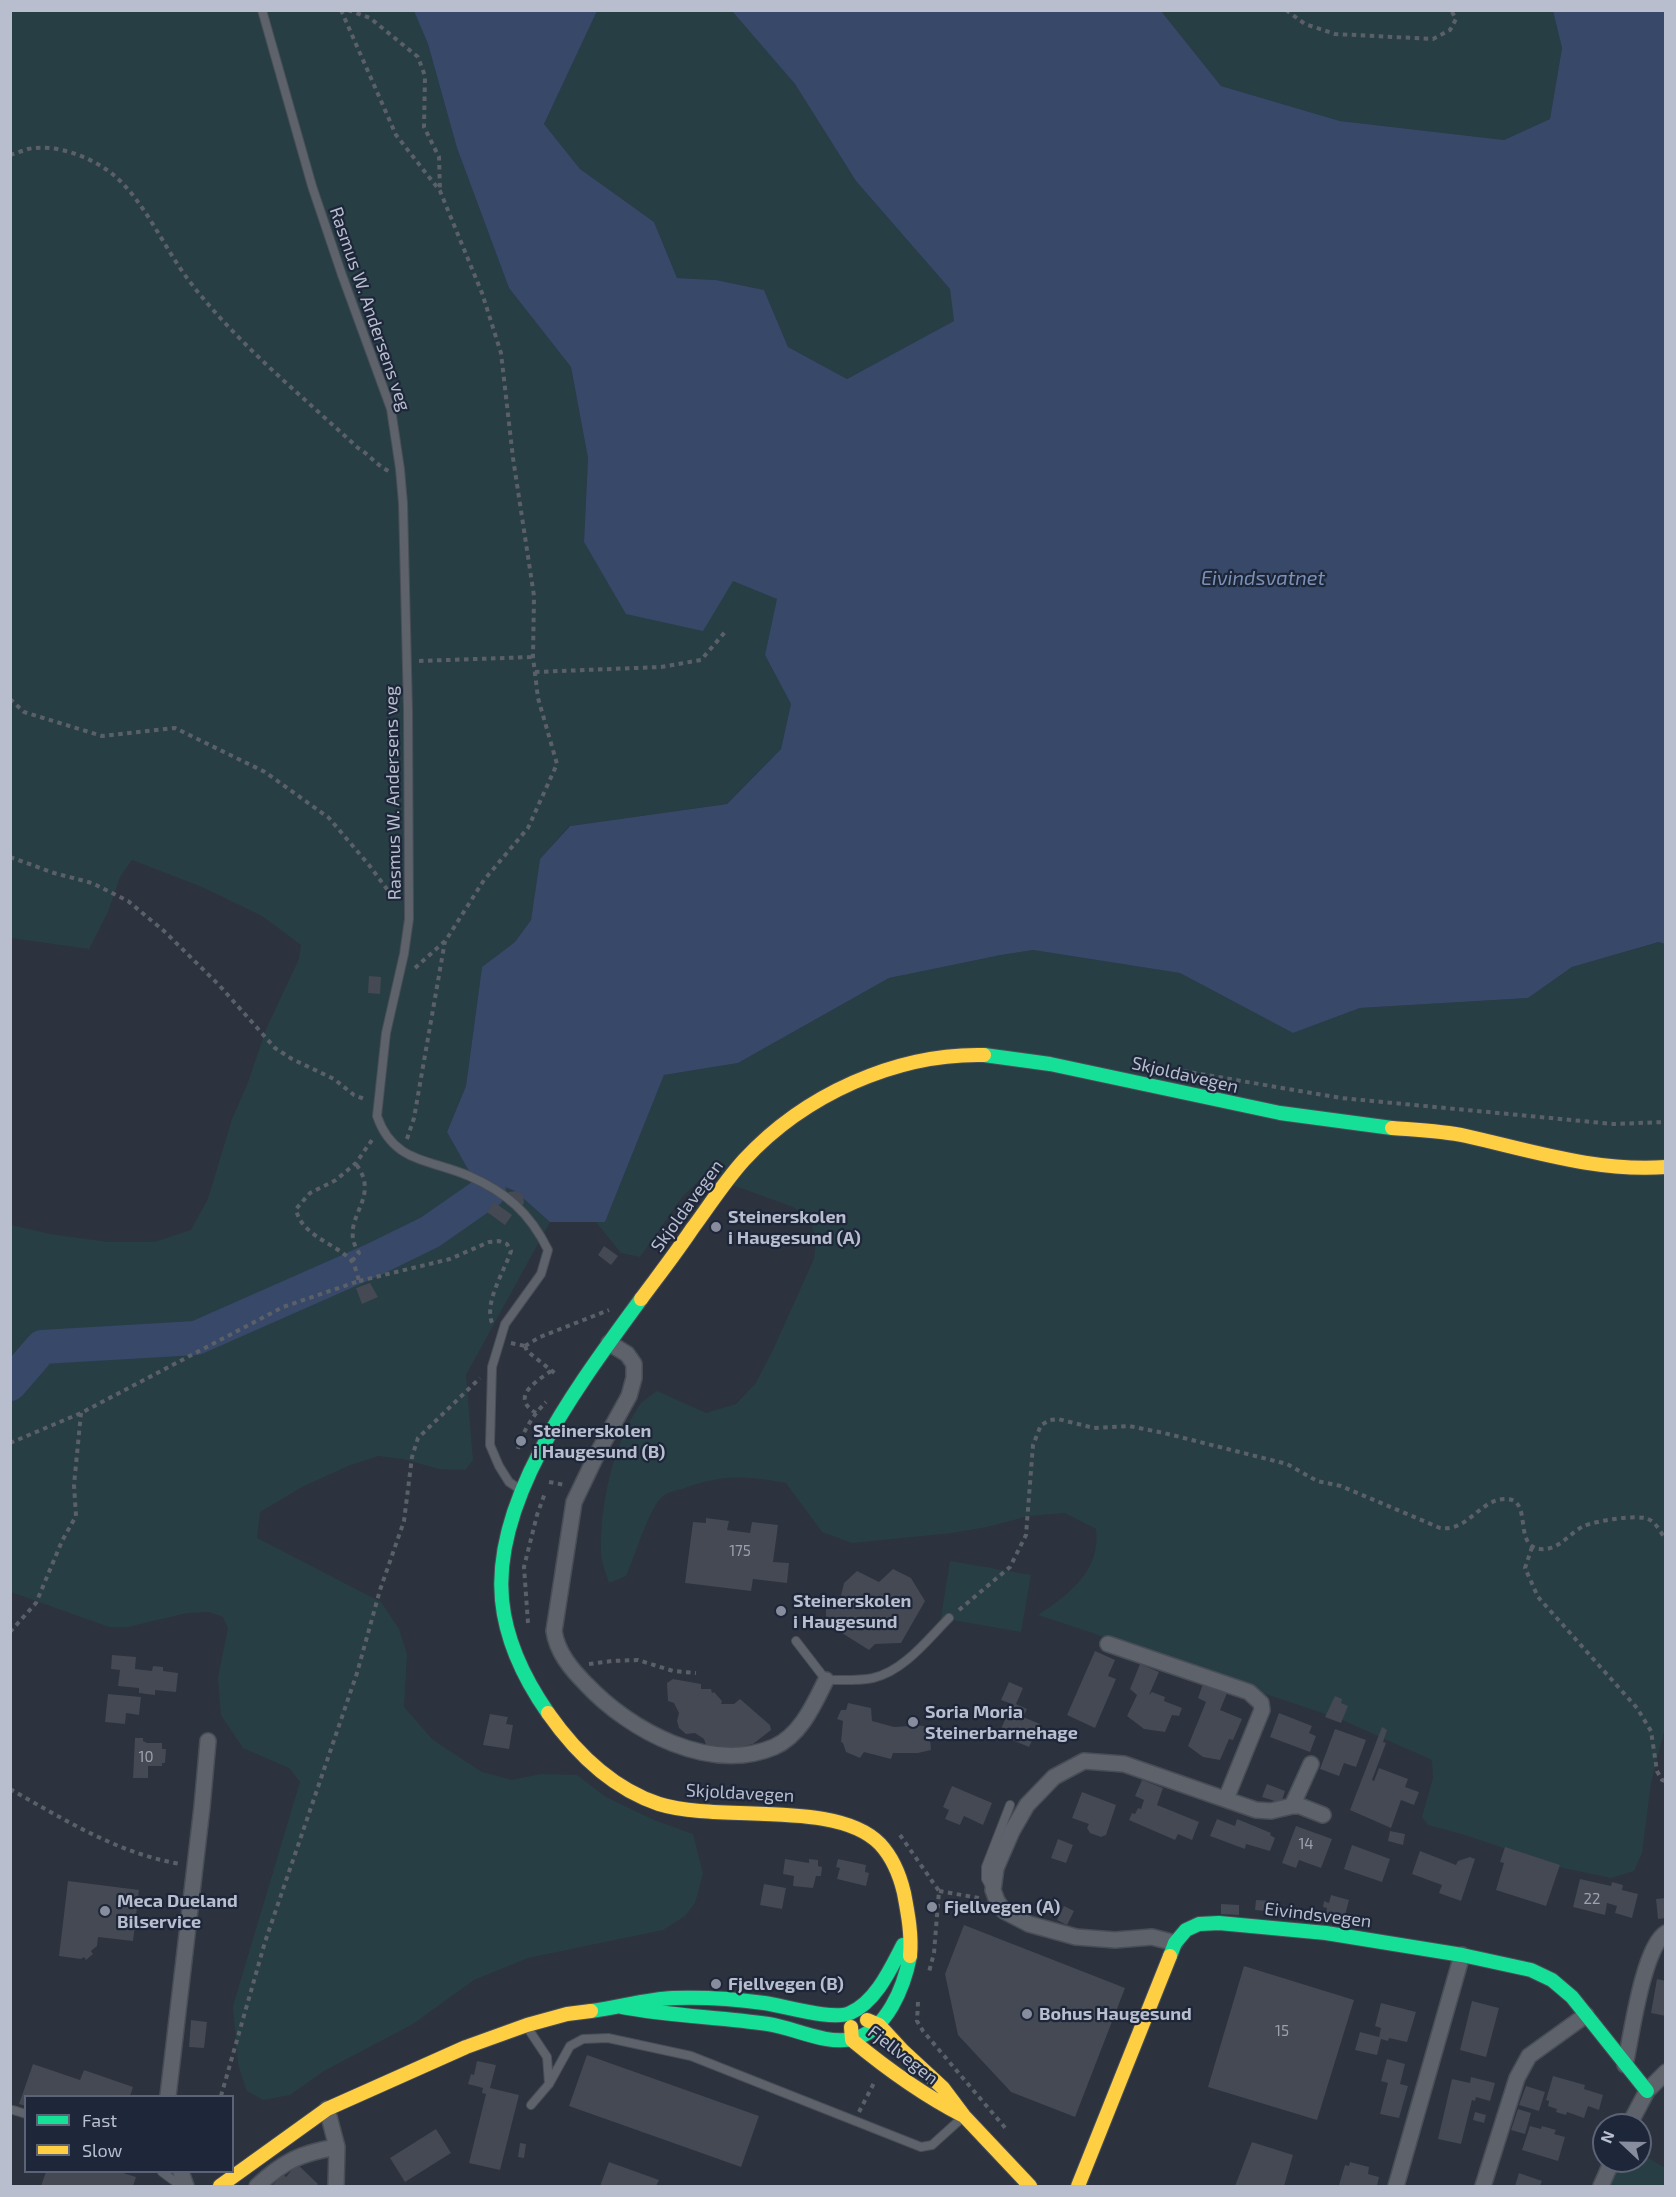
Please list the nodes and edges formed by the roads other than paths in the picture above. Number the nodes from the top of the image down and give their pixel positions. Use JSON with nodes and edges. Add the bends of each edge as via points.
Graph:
{"nodes":[{"id":1,"x":262,"y":10,"type":"edge"},
{"id":2,"x":1665,"y":1167,"type":"edge"},
{"id":3,"x":609,"y":1343,"type":"junction"},
{"id":4,"x":523,"y":1491,"type":"junction"},
{"id":5,"x":949,"y":1618,"type":"road end"},
{"id":6,"x":796,"y":1641,"type":"dead end"},
{"id":7,"x":1108,"y":1644,"type":"dead end"},
{"id":8,"x":826,"y":1680,"type":"junction"},
{"id":9,"x":208,"y":1741,"type":"dead end"},
{"id":10,"x":1311,"y":1764,"type":"dead end"},
{"id":11,"x":1226,"y":1799,"type":"junction"},
{"id":12,"x":1010,"y":1805,"type":"dead end"},
{"id":13,"x":1292,"y":1806,"type":"junction"},
{"id":14,"x":1323,"y":1815,"type":"dead end"},
{"id":15,"x":995,"y":1896,"type":"junction"},
{"id":16,"x":910,"y":1929,"type":"junction"},
{"id":17,"x":1665,"y":1933,"type":"edge"},
{"id":18,"x":1175,"y":1943,"type":"junction"},
{"id":19,"x":1462,"y":1955,"type":"junction"},
{"id":20,"x":622,"y":2007,"type":"junction"},
{"id":21,"x":851,"y":2013,"type":"junction"},
{"id":22,"x":1586,"y":2015,"type":"junction"},
{"id":23,"x":526,"y":2025,"type":"junction"},
{"id":24,"x":879,"y":2025,"type":"junction"},
{"id":25,"x":852,"y":2040,"type":"junction"},
{"id":26,"x":1625,"y":2066,"type":"junction"},
{"id":27,"x":1665,"y":2072,"type":"edge"},
{"id":28,"x":549,"y":2084,"type":"junction"},
{"id":29,"x":1647,"y":2091,"type":"junction"},
{"id":30,"x":168,"y":2095,"type":"edge"},
{"id":31,"x":531,"y":2105,"type":"dead end"},
{"id":32,"x":327,"y":2109,"type":"junction"},
{"id":33,"x":13,"y":2110,"type":"dead end"},
{"id":34,"x":24,"y":2113,"type":"edge"},
{"id":35,"x":1635,"y":2113,"type":"edge"},
{"id":36,"x":964,"y":2116,"type":"junction"},
{"id":37,"x":337,"y":2147,"type":"junction"},
{"id":38,"x":163,"y":2173,"type":"edge"},
{"id":39,"x":1607,"y":2173,"type":"edge"},
{"id":40,"x":181,"y":2187,"type":"edge"},
{"id":41,"x":220,"y":2187,"type":"edge"},
{"id":42,"x":257,"y":2187,"type":"edge"},
{"id":43,"x":336,"y":2187,"type":"edge"},
{"id":44,"x":1030,"y":2187,"type":"edge"},
{"id":45,"x":1078,"y":2187,"type":"edge"},
{"id":46,"x":1396,"y":2187,"type":"edge"},
{"id":47,"x":1483,"y":2187,"type":"edge"},
{"id":48,"x":1601,"y":2187,"type":"edge"}],
"edges":[{"from":1,"to":4,"type":"lane","name":"Rasmus W. Andersens veg","via":[[312,186],[391,409],[401,476],[409,919],[386,1033],[377,1116],[393,1145],[424,1162],[468,1175],[503,1194],[538,1230],[548,1250],[541,1274],[501,1336],[492,1367],[490,1445],[509,1482]]},
{"from":2,"to":3,"type":"main road","name":"Skjoldavegen","via":[[1617,1168],[1577,1163],[1465,1136],[1278,1113],[1041,1062],[983,1055],[946,1056],[906,1063],[860,1081],[796,1116],[764,1141],[733,1172]]},
{"from":3,"to":4,"type":"main road","name":"Skjoldavegen","via":[[552,1430]]},
{"from":3,"to":8,"type":"street","via":[[627,1354],[634,1365],[634,1378],[629,1396],[574,1502],[554,1631],[556,1643],[570,1667],[619,1716],[686,1748],[718,1756],[747,1755],[775,1746],[794,1733]]},
{"from":4,"to":16,"type":"main road","name":"Skjoldavegen","via":[[503,1554],[502,1606],[511,1641],[532,1686],[582,1757],[638,1795],[670,1807],[704,1813],[802,1814],[857,1830],[872,1838],[896,1865],[907,1894]]},
{"from":5,"to":8,"type":"lane","via":[[892,1670],[875,1677]]},
{"from":6,"to":8,"type":"lane"},
{"from":7,"to":11,"type":"street","via":[[1249,1692],[1262,1703]]},
{"from":9,"to":30,"type":"street"},
{"from":10,"to":13,"type":"street"},
{"from":11,"to":13,"type":"street","via":[[1256,1810]]},
{"from":11,"to":15,"type":"street","via":[[1124,1764],[1084,1761],[1054,1777],[1027,1805],[996,1868]]},
{"from":12,"to":15,"type":"lane","via":[[986,1867],[986,1879]]},
{"from":13,"to":14,"type":"street"},
{"from":15,"to":18,"type":"street","via":[[1004,1911],[1076,1937],[1152,1937]]},
{"from":16,"to":21,"type":"main road","via":[[887,1976],[869,1999]]},
{"from":16,"to":24,"type":"main road","name":"Skjoldavegen","via":[[910,1957],[900,1988]]},
{"from":17,"to":26,"type":"street","via":[[1652,1950],[1643,1979]]},
{"from":18,"to":19,"type":"main road","name":"Eivindsvegen","via":[[1186,1930],[1199,1924],[1219,1923],[1326,1933]]},
{"from":18,"to":45,"type":"main road","name":"Eivindsvegen"},
{"from":19,"to":22,"type":"main road","name":"Eivindsvegen","via":[[1521,1968],[1552,1980],[1572,1996]]},
{"from":19,"to":46,"type":"street"},
{"from":20,"to":21,"type":"main road","via":[[671,1998],[764,2003],[837,2016]]},
{"from":20,"to":23,"type":"main road","via":[[567,2014]]},
{"from":20,"to":25,"type":"main road","via":[[768,2024]]},
{"from":21,"to":24,"type":"main road","name":"Fjellvegen"},
{"from":21,"to":25,"type":"main road","name":"Fjellvegen"},
{"from":22,"to":26,"type":"main road","name":"Eivindsvegen"},
{"from":22,"to":47,"type":"street","via":[[1529,2056],[1517,2078]]},
{"from":23,"to":28,"type":"lane","via":[[547,2057]]},
{"from":23,"to":32,"type":"main road","via":[[466,2047]]},
{"from":24,"to":25,"type":"main road","name":"Skjoldavegen"},
{"from":24,"to":36,"type":"main road","name":"Fjellvegen","via":[[943,2088]]},
{"from":25,"to":36,"type":"main road","name":"Fjellvegen","via":[[934,2102]]},
{"from":26,"to":29,"type":"main road","name":"Eivindsvegen"},
{"from":27,"to":29,"type":"street"},
{"from":28,"to":31,"type":"lane"},
{"from":28,"to":36,"type":"lane","via":[[570,2046],[583,2039],[608,2038],[691,2056],[921,2147],[932,2145]]},
{"from":29,"to":35,"type":"street"},
{"from":32,"to":37,"type":"street"},
{"from":32,"to":41,"type":"main road"},
{"from":33,"to":34,"type":"lane"},
{"from":36,"to":44,"type":"main road","name":"Fjellvegen"},
{"from":37,"to":42,"type":"street","via":[[309,2151]]},
{"from":37,"to":43,"type":"street"},
{"from":38,"to":40,"type":"lane"},
{"from":39,"to":48,"type":"street"}]}
